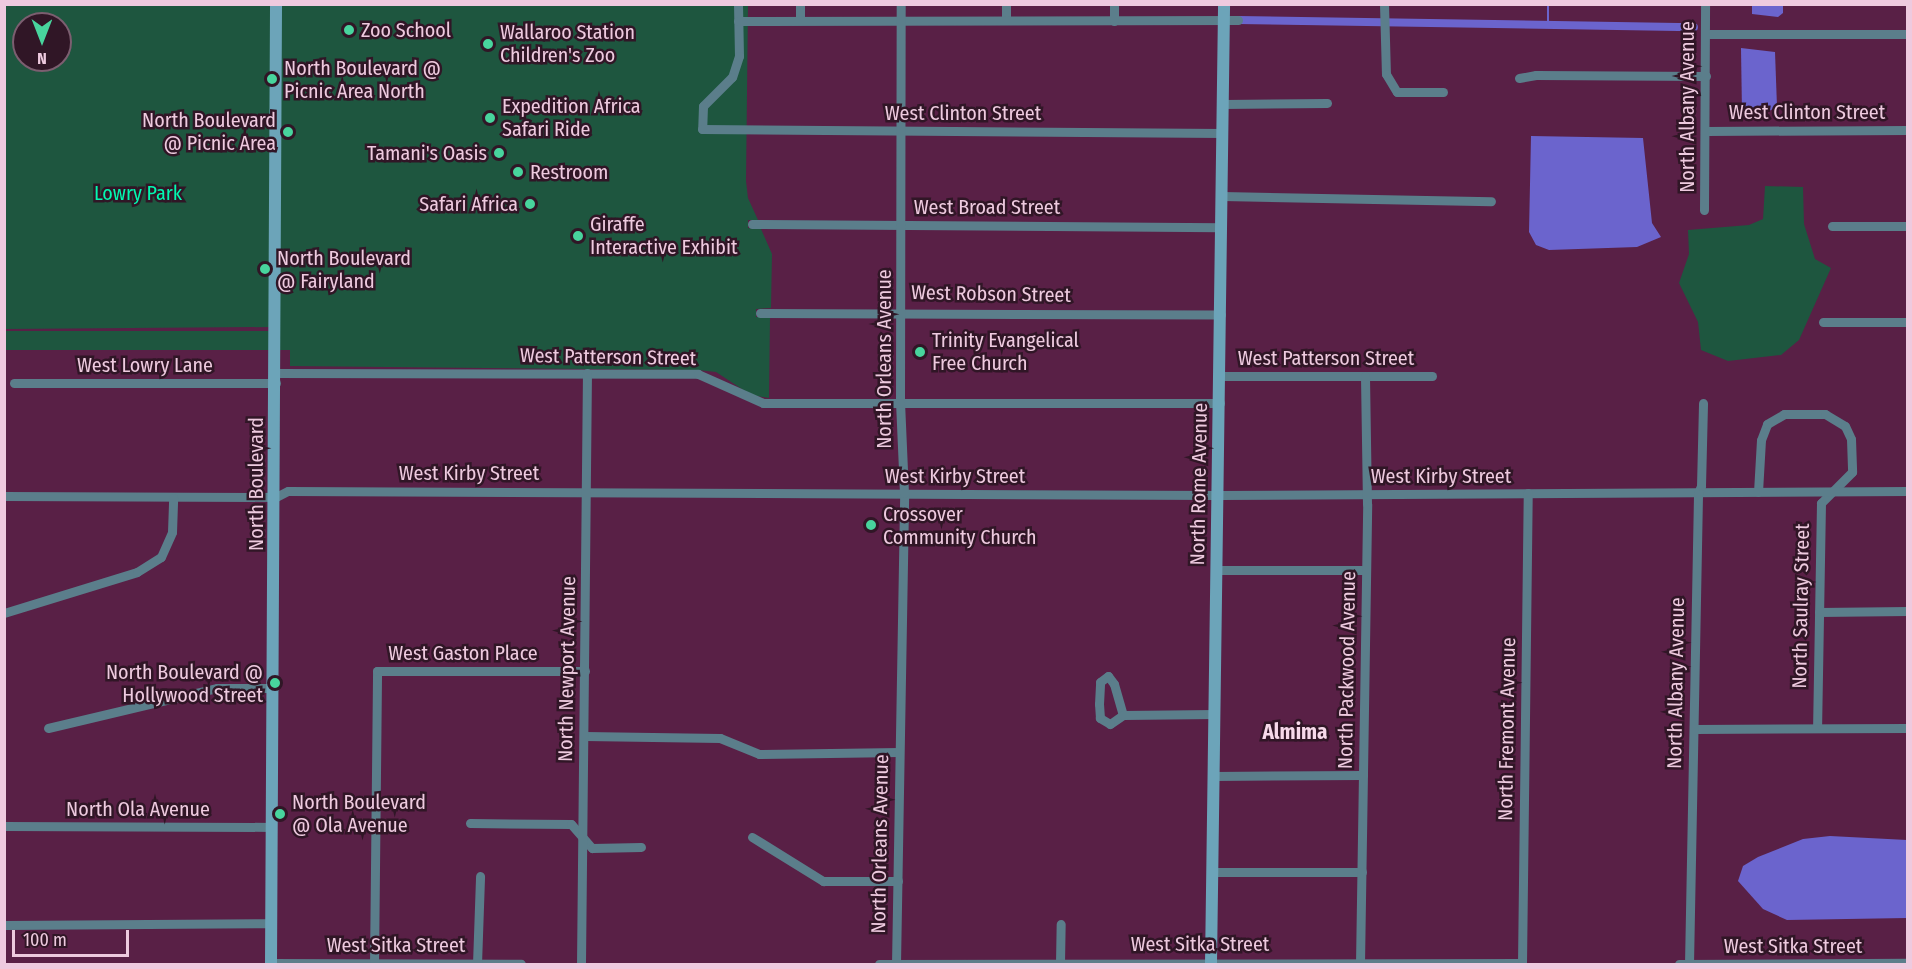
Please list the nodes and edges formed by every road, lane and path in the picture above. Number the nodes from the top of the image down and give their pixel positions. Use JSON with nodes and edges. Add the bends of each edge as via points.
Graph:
{"nodes":[{"id":1,"x":276,"y":4,"type":"edge"},
{"id":2,"x":738,"y":4,"type":"edge"},
{"id":3,"x":800,"y":4,"type":"edge"},
{"id":4,"x":901,"y":4,"type":"edge"},
{"id":5,"x":1006,"y":4,"type":"edge"},
{"id":6,"x":1114,"y":4,"type":"edge"},
{"id":7,"x":1224,"y":4,"type":"edge"},
{"id":8,"x":1384,"y":4,"type":"edge"},
{"id":9,"x":1705,"y":4,"type":"edge"},
{"id":10,"x":800,"y":20,"type":"junction"},
{"id":11,"x":901,"y":20,"type":"junction"},
{"id":12,"x":1006,"y":20,"type":"junction"},
{"id":13,"x":1238,"y":20,"type":"dead end"},
{"id":14,"x":738,"y":21,"type":"junction"},
{"id":15,"x":1114,"y":21,"type":"junction"},
{"id":16,"x":1223,"y":21,"type":"junction"},
{"id":17,"x":1706,"y":34,"type":"junction"},
{"id":18,"x":1908,"y":34,"type":"edge"},
{"id":19,"x":1706,"y":76,"type":"junction"},
{"id":20,"x":1519,"y":78,"type":"dead end"},
{"id":21,"x":1443,"y":92,"type":"dead end"},
{"id":22,"x":1327,"y":103,"type":"dead end"},
{"id":23,"x":1223,"y":104,"type":"junction"},
{"id":24,"x":902,"y":130,"type":"junction"},
{"id":25,"x":1908,"y":130,"type":"edge"},
{"id":26,"x":1706,"y":131,"type":"junction"},
{"id":27,"x":1223,"y":133,"type":"junction"},
{"id":28,"x":1222,"y":196,"type":"junction"},
{"id":29,"x":1491,"y":201,"type":"dead end"},
{"id":30,"x":1704,"y":210,"type":"dead end"},
{"id":31,"x":752,"y":224,"type":"dead end"},
{"id":32,"x":902,"y":224,"type":"junction"},
{"id":33,"x":1221,"y":226,"type":"junction"},
{"id":34,"x":1832,"y":226,"type":"dead end"},
{"id":35,"x":1908,"y":226,"type":"edge"},
{"id":36,"x":902,"y":311,"type":"junction"},
{"id":37,"x":760,"y":313,"type":"dead end"},
{"id":38,"x":1221,"y":315,"type":"junction"},
{"id":39,"x":1823,"y":322,"type":"dead end"},
{"id":40,"x":1908,"y":322,"type":"edge"},
{"id":41,"x":587,"y":374,"type":"junction"},
{"id":42,"x":1220,"y":376,"type":"junction"},
{"id":43,"x":1365,"y":376,"type":"junction"},
{"id":44,"x":1432,"y":376,"type":"dead end"},
{"id":45,"x":276,"y":378,"type":"junction"},
{"id":46,"x":14,"y":382,"type":"dead end"},
{"id":47,"x":900,"y":403,"type":"junction"},
{"id":48,"x":1220,"y":403,"type":"junction"},
{"id":49,"x":1703,"y":403,"type":"dead end"},
{"id":50,"x":1834,"y":490,"type":"junction"},
{"id":51,"x":1908,"y":491,"type":"edge"},
{"id":52,"x":587,"y":492,"type":"junction"},
{"id":53,"x":1758,"y":492,"type":"junction"},
{"id":54,"x":904,"y":493,"type":"junction"},
{"id":55,"x":1528,"y":493,"type":"junction"},
{"id":56,"x":1698,"y":493,"type":"junction"},
{"id":57,"x":1219,"y":495,"type":"junction"},
{"id":58,"x":1367,"y":495,"type":"junction"},
{"id":59,"x":4,"y":496,"type":"edge"},
{"id":60,"x":276,"y":497,"type":"junction"},
{"id":61,"x":173,"y":498,"type":"junction"},
{"id":62,"x":1217,"y":570,"type":"junction"},
{"id":63,"x":1366,"y":570,"type":"junction"},
{"id":64,"x":1908,"y":611,"type":"edge"},
{"id":65,"x":1819,"y":612,"type":"junction"},
{"id":66,"x":4,"y":613,"type":"edge"},
{"id":67,"x":585,"y":671,"type":"junction"},
{"id":68,"x":274,"y":688,"type":"junction"},
{"id":69,"x":1215,"y":714,"type":"junction"},
{"id":70,"x":1123,"y":715,"type":"junction"},
{"id":71,"x":48,"y":728,"type":"dead end"},
{"id":72,"x":1817,"y":728,"type":"junction"},
{"id":73,"x":1908,"y":728,"type":"edge"},
{"id":74,"x":1694,"y":729,"type":"junction"},
{"id":75,"x":585,"y":736,"type":"junction"},
{"id":76,"x":899,"y":752,"type":"junction"},
{"id":77,"x":1363,"y":775,"type":"junction"},
{"id":78,"x":1214,"y":776,"type":"junction"},
{"id":79,"x":470,"y":823,"type":"dead end"},
{"id":80,"x":4,"y":826,"type":"edge"},
{"id":81,"x":272,"y":827,"type":"junction"},
{"id":82,"x":752,"y":837,"type":"dead end"},
{"id":83,"x":584,"y":841,"type":"junction"},
{"id":84,"x":641,"y":847,"type":"dead end"},
{"id":85,"x":1212,"y":872,"type":"junction"},
{"id":86,"x":1362,"y":872,"type":"junction"},
{"id":87,"x":480,"y":876,"type":"dead end"},
{"id":88,"x":898,"y":881,"type":"junction"},
{"id":89,"x":271,"y":923,"type":"junction"},
{"id":90,"x":1061,"y":924,"type":"dead end"},
{"id":91,"x":4,"y":925,"type":"edge"},
{"id":92,"x":1060,"y":963,"type":"junction"},
{"id":93,"x":1211,"y":963,"type":"edge"},
{"id":94,"x":1360,"y":963,"type":"edge"},
{"id":95,"x":1908,"y":963,"type":"edge"},
{"id":96,"x":271,"y":964,"type":"edge"},
{"id":97,"x":374,"y":964,"type":"edge"},
{"id":98,"x":477,"y":964,"type":"edge"},
{"id":99,"x":521,"y":964,"type":"edge"},
{"id":100,"x":582,"y":964,"type":"edge"},
{"id":101,"x":879,"y":964,"type":"edge"},
{"id":102,"x":896,"y":964,"type":"edge"},
{"id":103,"x":1089,"y":964,"type":"edge"},
{"id":104,"x":1522,"y":964,"type":"edge"},
{"id":105,"x":1679,"y":964,"type":"edge"},
{"id":106,"x":1689,"y":964,"type":"edge"}],
"edges":[{"from":1,"to":45,"type":"street","name":"North Boulevard"},
{"from":2,"to":14,"type":"street"},
{"from":3,"to":10,"type":"street"},
{"from":4,"to":11,"type":"street","name":"North Orleans Avenue"},
{"from":5,"to":12,"type":"street"},
{"from":6,"to":15,"type":"street"},
{"from":7,"to":16,"type":"street","name":"North Rome Avenue"},
{"from":8,"to":21,"type":"street","via":[[1386,74],[1397,92]]},
{"from":9,"to":17,"type":"street","name":"North Albany Avenue"},
{"from":10,"to":11,"type":"street"},
{"from":10,"to":14,"type":"street"},
{"from":11,"to":12,"type":"street"},
{"from":11,"to":24,"type":"street","name":"North Orleans Avenue"},
{"from":12,"to":15,"type":"street"},
{"from":13,"to":16,"type":"street"},
{"from":14,"to":24,"type":"street","name":"West Clinton Street","via":[[739,56],[732,77],[703,106],[702,129]]},
{"from":15,"to":16,"type":"street"},
{"from":16,"to":23,"type":"street","name":"North Rome Avenue"},
{"from":17,"to":18,"type":"street"},
{"from":17,"to":19,"type":"street","name":"North Albany Avenue"},
{"from":19,"to":20,"type":"street"},
{"from":19,"to":26,"type":"street","name":"North Albany Avenue"},
{"from":22,"to":23,"type":"street"},
{"from":23,"to":27,"type":"street","name":"North Rome Avenue"},
{"from":24,"to":27,"type":"street","name":"West Clinton Street"},
{"from":24,"to":32,"type":"street","name":"North Orleans Avenue"},
{"from":25,"to":26,"type":"street","name":"West Clinton Street"},
{"from":26,"to":30,"type":"street","name":"North Albany Avenue"},
{"from":27,"to":28,"type":"street","name":"North Rome Avenue"},
{"from":28,"to":29,"type":"street"},
{"from":28,"to":33,"type":"street","name":"North Rome Avenue"},
{"from":31,"to":32,"type":"street","name":"West Broad Street"},
{"from":32,"to":33,"type":"street","name":"West Broad Street"},
{"from":32,"to":36,"type":"street","name":"North Orleans Avenue"},
{"from":33,"to":38,"type":"street","name":"North Rome Avenue"},
{"from":34,"to":35,"type":"street"},
{"from":36,"to":37,"type":"street","name":"West Robson Street"},
{"from":36,"to":38,"type":"street","name":"West Robson Street"},
{"from":36,"to":47,"type":"street","name":"North Orleans Avenue"},
{"from":38,"to":42,"type":"street","name":"North Rome Avenue"},
{"from":39,"to":40,"type":"street"},
{"from":41,"to":45,"type":"street","name":"West Patterson Street"},
{"from":41,"to":47,"type":"street","name":"West Patterson Street","via":[[704,375],[751,401],[763,403]]},
{"from":41,"to":52,"type":"street","name":"North Newport Avenue"},
{"from":42,"to":43,"type":"street","name":"West Patterson Street"},
{"from":42,"to":48,"type":"street","name":"North Rome Avenue"},
{"from":43,"to":44,"type":"street","name":"West Patterson Street"},
{"from":43,"to":58,"type":"street","name":"North Packwood Avenue"},
{"from":45,"to":46,"type":"street","name":"West Lowry Lane"},
{"from":45,"to":60,"type":"street","name":"North Boulevard"},
{"from":47,"to":48,"type":"street","name":"West Patterson Street"},
{"from":47,"to":54,"type":"street","name":"North Orleans Avenue"},
{"from":48,"to":57,"type":"street","name":"North Rome Avenue"},
{"from":49,"to":56,"type":"street","name":"North Albany Avenue"},
{"from":50,"to":51,"type":"street","name":"West Kirby Street"},
{"from":50,"to":53,"type":"street","name":"West Kirby Street"},
{"from":50,"to":53,"type":"street","via":[[1852,472],[1851,439],[1845,426],[1825,414],[1784,414],[1767,424],[1761,440]]},
{"from":50,"to":65,"type":"street","name":"North Saulray Street","via":[[1821,504]]},
{"from":52,"to":54,"type":"street","name":"West Kirby Street"},
{"from":52,"to":60,"type":"street","name":"West Kirby Street","via":[[288,491]]},
{"from":52,"to":67,"type":"street","name":"North Newport Avenue"},
{"from":53,"to":56,"type":"street","name":"West Kirby Street"},
{"from":54,"to":57,"type":"street","name":"West Kirby Street"},
{"from":54,"to":76,"type":"street","name":"North Orleans Avenue"},
{"from":55,"to":56,"type":"street","name":"West Kirby Street"},
{"from":55,"to":58,"type":"street","name":"West Kirby Street"},
{"from":55,"to":104,"type":"street","name":"North Fremont Avenue"},
{"from":56,"to":74,"type":"street","name":"North Albany Avenue"},
{"from":57,"to":58,"type":"street","name":"West Kirby Street"},
{"from":57,"to":62,"type":"street","name":"North Rome Avenue"},
{"from":58,"to":63,"type":"street","name":"North Packwood Avenue"},
{"from":59,"to":61,"type":"street","name":"West Kirby Street"},
{"from":60,"to":61,"type":"street","name":"West Kirby Street"},
{"from":60,"to":68,"type":"street","name":"North Boulevard"},
{"from":61,"to":66,"type":"street","via":[[172,532],[161,557],[137,572]]},
{"from":62,"to":63,"type":"street"},
{"from":62,"to":69,"type":"street","name":"North Rome Avenue"},
{"from":63,"to":77,"type":"street","name":"North Packwood Avenue"},
{"from":64,"to":65,"type":"street"},
{"from":65,"to":72,"type":"street","name":"North Saulray Street"},
{"from":67,"to":75,"type":"street","name":"North Newport Avenue"},
{"from":67,"to":97,"type":"street","name":"West Gaston Place","via":[[377,671]]},
{"from":68,"to":71,"type":"street","via":[[218,688]]},
{"from":68,"to":81,"type":"street","name":"North Boulevard"},
{"from":69,"to":70,"type":"street"},
{"from":69,"to":78,"type":"street","name":"North Rome Avenue"},
{"from":70,"to":70,"type":"street","via":[[1113,724],[1100,718],[1099,687],[1103,677],[1113,681]]},
{"from":72,"to":73,"type":"street"},
{"from":72,"to":74,"type":"street"},
{"from":74,"to":106,"type":"street","name":"North Albany Avenue"},
{"from":75,"to":76,"type":"street","via":[[720,738],[759,754]]},
{"from":75,"to":83,"type":"street","name":"North Newport Avenue"},
{"from":76,"to":88,"type":"street","name":"North Orleans Avenue"},
{"from":77,"to":78,"type":"street"},
{"from":77,"to":86,"type":"street","name":"North Packwood Avenue"},
{"from":78,"to":85,"type":"street","name":"North Rome Avenue"},
{"from":79,"to":83,"type":"street","via":[[571,824]]},
{"from":80,"to":81,"type":"street","name":"North Ola Avenue"},
{"from":81,"to":89,"type":"street","name":"North Boulevard"},
{"from":82,"to":88,"type":"street","via":[[823,880]]},
{"from":83,"to":84,"type":"street","via":[[592,848]]},
{"from":83,"to":100,"type":"street","name":"North Newport Avenue"},
{"from":85,"to":86,"type":"street"},
{"from":85,"to":93,"type":"street","name":"North Rome Avenue"},
{"from":86,"to":94,"type":"street","name":"North Packwood Avenue"},
{"from":87,"to":98,"type":"street"},
{"from":88,"to":102,"type":"street","name":"North Orleans Avenue"},
{"from":89,"to":91,"type":"street"},
{"from":89,"to":96,"type":"street","name":"North Boulevard"},
{"from":90,"to":92,"type":"street"},
{"from":92,"to":102,"type":"street","name":"West Sitka Street"},
{"from":92,"to":103,"type":"street","name":"West Sitka Street"},
{"from":93,"to":94,"type":"street","name":"West Sitka Street"},
{"from":93,"to":103,"type":"street","name":"West Sitka Street"},
{"from":94,"to":104,"type":"street","name":"West Sitka Street"},
{"from":95,"to":106,"type":"street","name":"West Sitka Street"},
{"from":96,"to":97,"type":"street","name":"West Sitka Street"},
{"from":97,"to":98,"type":"street","name":"West Sitka Street"},
{"from":98,"to":99,"type":"street","name":"West Sitka Street"},
{"from":101,"to":102,"type":"street","name":"West Sitka Street"},
{"from":105,"to":106,"type":"street","name":"West Sitka Street"}]}
